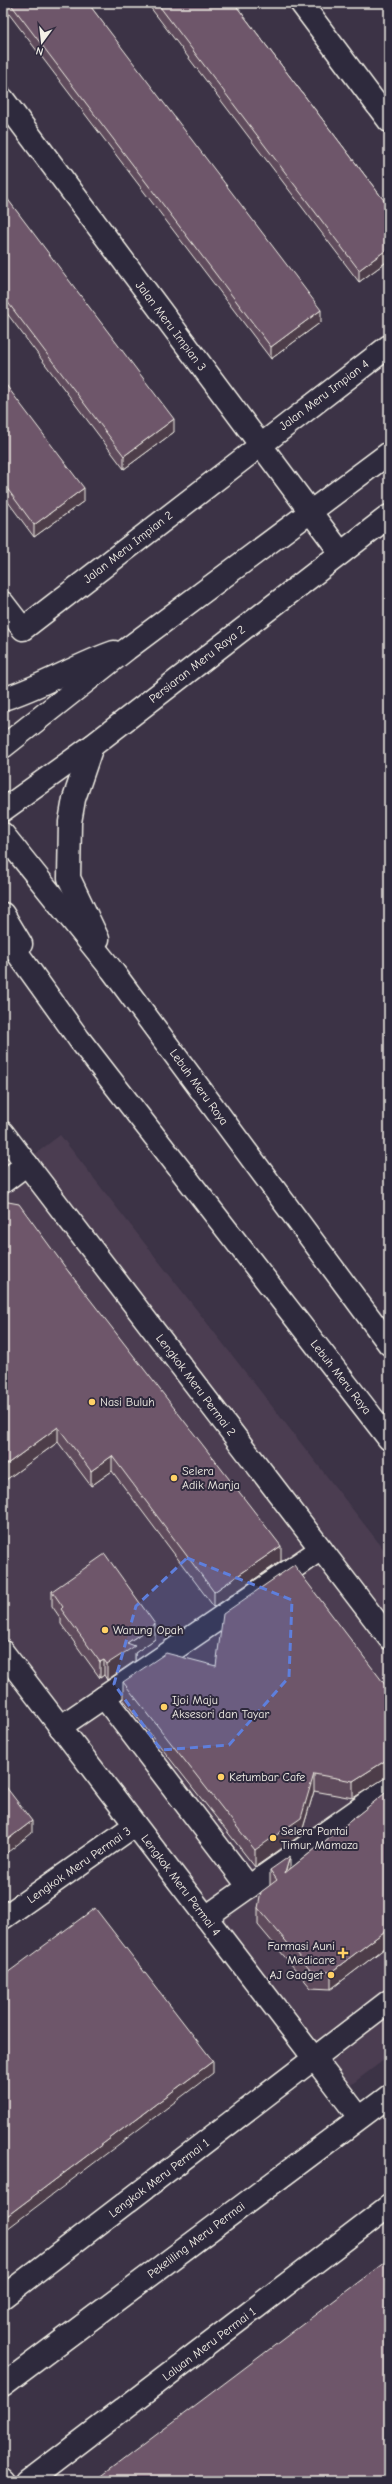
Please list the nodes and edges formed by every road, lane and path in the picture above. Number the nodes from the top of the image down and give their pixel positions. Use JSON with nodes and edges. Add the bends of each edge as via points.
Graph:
{"nodes":[{"id":1,"x":301,"y":3,"type":"edge"},
{"id":2,"x":3,"y":99,"type":"edge"},
{"id":3,"x":389,"y":121,"type":"edge"},
{"id":4,"x":389,"y":346,"type":"edge"},
{"id":5,"x":259,"y":445,"type":"junction"},
{"id":6,"x":389,"y":453,"type":"edge"},
{"id":7,"x":310,"y":512,"type":"junction"},
{"id":8,"x":389,"y":516,"type":"edge"},
{"id":9,"x":341,"y":553,"type":"junction"},
{"id":10,"x":3,"y":603,"type":"edge"},
{"id":11,"x":135,"y":645,"type":"junction"},
{"id":12,"x":3,"y":699,"type":"edge"},
{"id":13,"x":92,"y":746,"type":"junction"},
{"id":14,"x":3,"y":747,"type":"edge"},
{"id":15,"x":3,"y":810,"type":"edge"},
{"id":16,"x":3,"y":834,"type":"edge"},
{"id":17,"x":3,"y":914,"type":"edge"},
{"id":18,"x":3,"y":933,"type":"edge"},
{"id":19,"x":112,"y":970,"type":"junction"},
{"id":20,"x":79,"y":1039,"type":"junction"},
{"id":21,"x":3,"y":1133,"type":"edge"},
{"id":22,"x":27,"y":1164,"type":"junction"},
{"id":23,"x":3,"y":1182,"type":"edge"},
{"id":24,"x":389,"y":1344,"type":"edge"},
{"id":25,"x":389,"y":1439,"type":"edge"},
{"id":26,"x":321,"y":1549,"type":"junction"},
{"id":27,"x":389,"y":1638,"type":"edge"},
{"id":28,"x":3,"y":1652,"type":"edge"},
{"id":29,"x":104,"y":1698,"type":"junction"},
{"id":30,"x":60,"y":1727,"type":"junction"},
{"id":31,"x":389,"y":1788,"type":"edge"},
{"id":32,"x":135,"y":1825,"type":"junction"},
{"id":33,"x":249,"y":1887,"type":"junction"},
{"id":34,"x":206,"y":1917,"type":"junction"},
{"id":35,"x":3,"y":1918,"type":"edge"},
{"id":36,"x":389,"y":2001,"type":"edge"},
{"id":37,"x":315,"y":2059,"type":"junction"},
{"id":38,"x":389,"y":2096,"type":"edge"},
{"id":39,"x":359,"y":2117,"type":"junction"},
{"id":40,"x":389,"y":2206,"type":"edge"},
{"id":41,"x":3,"y":2297,"type":"edge"},
{"id":42,"x":3,"y":2385,"type":"edge"},
{"id":43,"x":3,"y":2479,"type":"edge"},
{"id":44,"x":5,"y":2481,"type":"edge"},
{"id":45,"x":29,"y":2481,"type":"edge"}],
"edges":[{"from":1,"to":3,"type":"street"},
{"from":2,"to":5,"type":"street","name":"Jalan Meru Impian 3"},
{"from":4,"to":5,"type":"street","name":"Jalan Meru Impian 4"},
{"from":5,"to":7,"type":"street","name":"Jalan Meru Impian 3"},
{"from":5,"to":10,"type":"street","name":"Jalan Meru Impian 2","via":[[23,629]]},
{"from":6,"to":7,"type":"street"},
{"from":7,"to":9,"type":"street","name":"Jalan Meru Impian 3"},
{"from":7,"to":11,"type":"street"},
{"from":8,"to":9,"type":"street","name":"Persiaran Meru Raya 2"},
{"from":9,"to":13,"type":"street","name":"Persiaran Meru Raya 2"},
{"from":11,"to":12,"type":"street","via":[[89,661],[28,691]]},
{"from":11,"to":14,"type":"street"},
{"from":13,"to":15,"type":"street","name":"Persiaran Meru Raya 2"},
{"from":13,"to":19,"type":"street","via":[[74,799],[70,822],[69,878]]},
{"from":16,"to":19,"type":"street","name":"Lebuh Meru Raya"},
{"from":17,"to":20,"type":"street"},
{"from":18,"to":20,"type":"street","name":"Lebuh Meru Raya"},
{"from":19,"to":24,"type":"street","name":"Lebuh Meru Raya"},
{"from":20,"to":25,"type":"street","name":"Lebuh Meru Raya"},
{"from":21,"to":22,"type":"street","name":"Lengkok Meru Permai 2"},
{"from":22,"to":23,"type":"street"},
{"from":22,"to":26,"type":"street","name":"Lengkok Meru Permai 2"},
{"from":26,"to":27,"type":"street","name":"Lengkok Meru Permai 2"},
{"from":26,"to":29,"type":"street"},
{"from":28,"to":30,"type":"street","name":"Lengkok Meru Permai 4"},
{"from":29,"to":30,"type":"street"},
{"from":29,"to":33,"type":"street"},
{"from":30,"to":32,"type":"street","name":"Lengkok Meru Permai 4"},
{"from":31,"to":33,"type":"street"},
{"from":32,"to":34,"type":"street","name":"Lengkok Meru Permai 4"},
{"from":32,"to":35,"type":"street","name":"Lengkok Meru Permai 3"},
{"from":33,"to":34,"type":"street"},
{"from":34,"to":37,"type":"street","name":"Lengkok Meru Permai 4"},
{"from":36,"to":37,"type":"street"},
{"from":37,"to":39,"type":"street","name":"Lengkok Meru Permai 4"},
{"from":37,"to":41,"type":"street","name":"Lengkok Meru Permai 1"},
{"from":38,"to":39,"type":"street","name":"Pekeliling Meru Permai"},
{"from":39,"to":42,"type":"street","name":"Pekeliling Meru Permai"},
{"from":40,"to":45,"type":"street","name":"Laluan Meru Permai 1"},
{"from":43,"to":44,"type":"street"}]}
